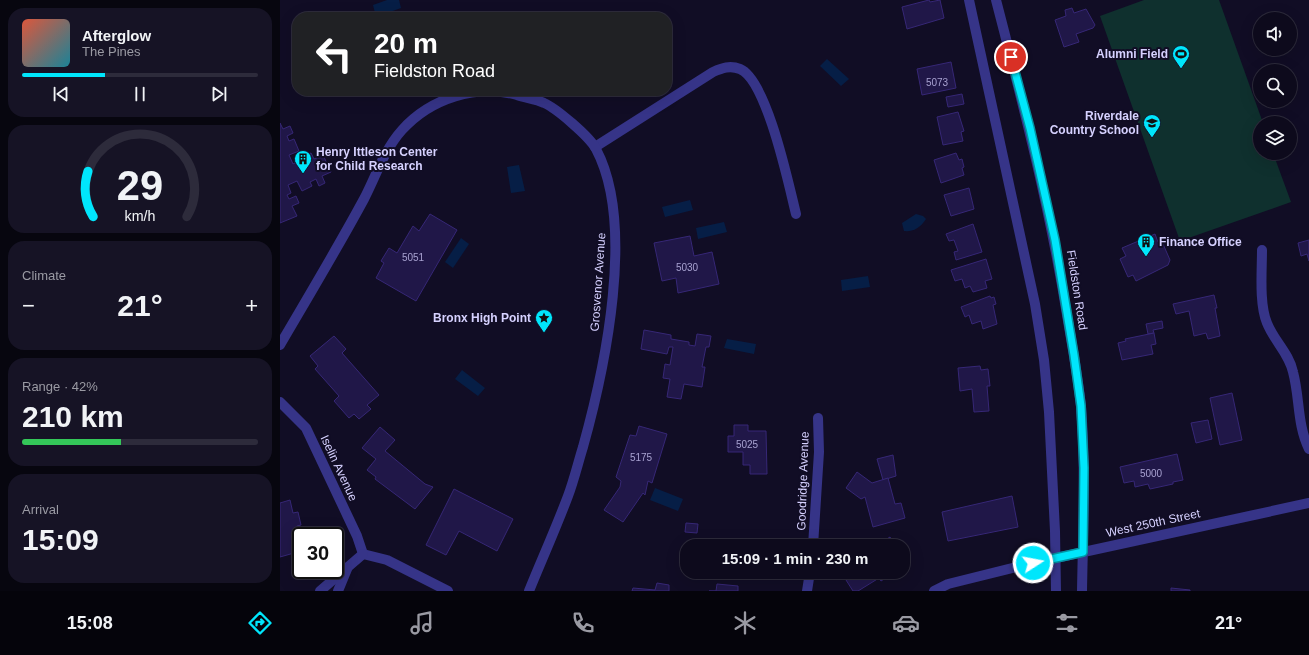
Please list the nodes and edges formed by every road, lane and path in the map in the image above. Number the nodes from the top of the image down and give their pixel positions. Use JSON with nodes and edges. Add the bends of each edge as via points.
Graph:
{"nodes":[{"id":1,"x":969,"y":0,"type":"edge"},
{"id":2,"x":996,"y":0,"type":"edge"},
{"id":3,"x":457,"y":96,"type":"edge"},
{"id":4,"x":519,"y":96,"type":"edge"},
{"id":5,"x":595,"y":147,"type":"junction"},
{"id":6,"x":796,"y":214,"type":"dead end"},
{"id":7,"x":1262,"y":250,"type":"dead end"},
{"id":8,"x":280,"y":345,"type":"edge"},
{"id":9,"x":280,"y":402,"type":"edge"},
{"id":10,"x":818,"y":418,"type":"dead end"},
{"id":11,"x":1309,"y":450,"type":"edge"},
{"id":12,"x":1309,"y":503,"type":"edge"},
{"id":13,"x":814,"y":539,"type":"edge"},
{"id":14,"x":1083,"y":552,"type":"junction"},
{"id":15,"x":363,"y":554,"type":"junction"},
{"id":16,"x":1056,"y":558,"type":"junction"},
{"id":17,"x":348,"y":567,"type":"junction"},
{"id":18,"x":809,"y":579,"type":"edge"},
{"id":19,"x":320,"y":591,"type":"edge"},
{"id":20,"x":338,"y":591,"type":"edge"},
{"id":21,"x":448,"y":591,"type":"edge"},
{"id":22,"x":529,"y":591,"type":"edge"},
{"id":23,"x":807,"y":591,"type":"edge"},
{"id":24,"x":934,"y":591,"type":"edge"},
{"id":25,"x":1056,"y":591,"type":"edge"},
{"id":26,"x":1082,"y":591,"type":"edge"}],
"edges":[{"from":1,"to":16,"type":"street","via":[[1036,310],[1049,412]]},
{"from":2,"to":14,"type":"street","name":"Fieldston Road","via":[[1030,128],[1055,240],[1074,355],[1081,406],[1084,468]]},
{"from":3,"to":8,"type":"street","name":"Grosvenor Avenue","via":[[422,111],[391,144],[347,230]]},
{"from":4,"to":5,"type":"street","name":"Grosvenor Avenue","via":[[544,103],[575,126]]},
{"from":5,"to":6,"type":"street","via":[[713,72],[726,67],[740,69],[751,78],[780,146]]},
{"from":5,"to":22,"type":"street","name":"Grosvenor Avenue","via":[[606,173],[614,205],[615,254],[606,346],[594,407],[569,494]]},
{"from":7,"to":11,"type":"street","via":[[1267,323],[1286,353],[1293,371],[1303,437]]},
{"from":9,"to":15,"type":"street","name":"Iselin Avenue","via":[[306,428]]},
{"from":10,"to":13,"type":"street","name":"Goodridge Avenue","via":[[820,452]]},
{"from":12,"to":14,"type":"street","name":"West 250th Street"},
{"from":14,"to":16,"type":"street","name":"West 250th Street"},
{"from":14,"to":26,"type":"street","name":"Fieldston Road"},
{"from":15,"to":17,"type":"street"},
{"from":15,"to":21,"type":"street","via":[[387,560]]},
{"from":16,"to":24,"type":"street","name":"West 250th Street","via":[[948,584]]},
{"from":16,"to":25,"type":"street"},
{"from":17,"to":19,"type":"street"},
{"from":17,"to":20,"type":"street"},
{"from":18,"to":23,"type":"street"}]}
